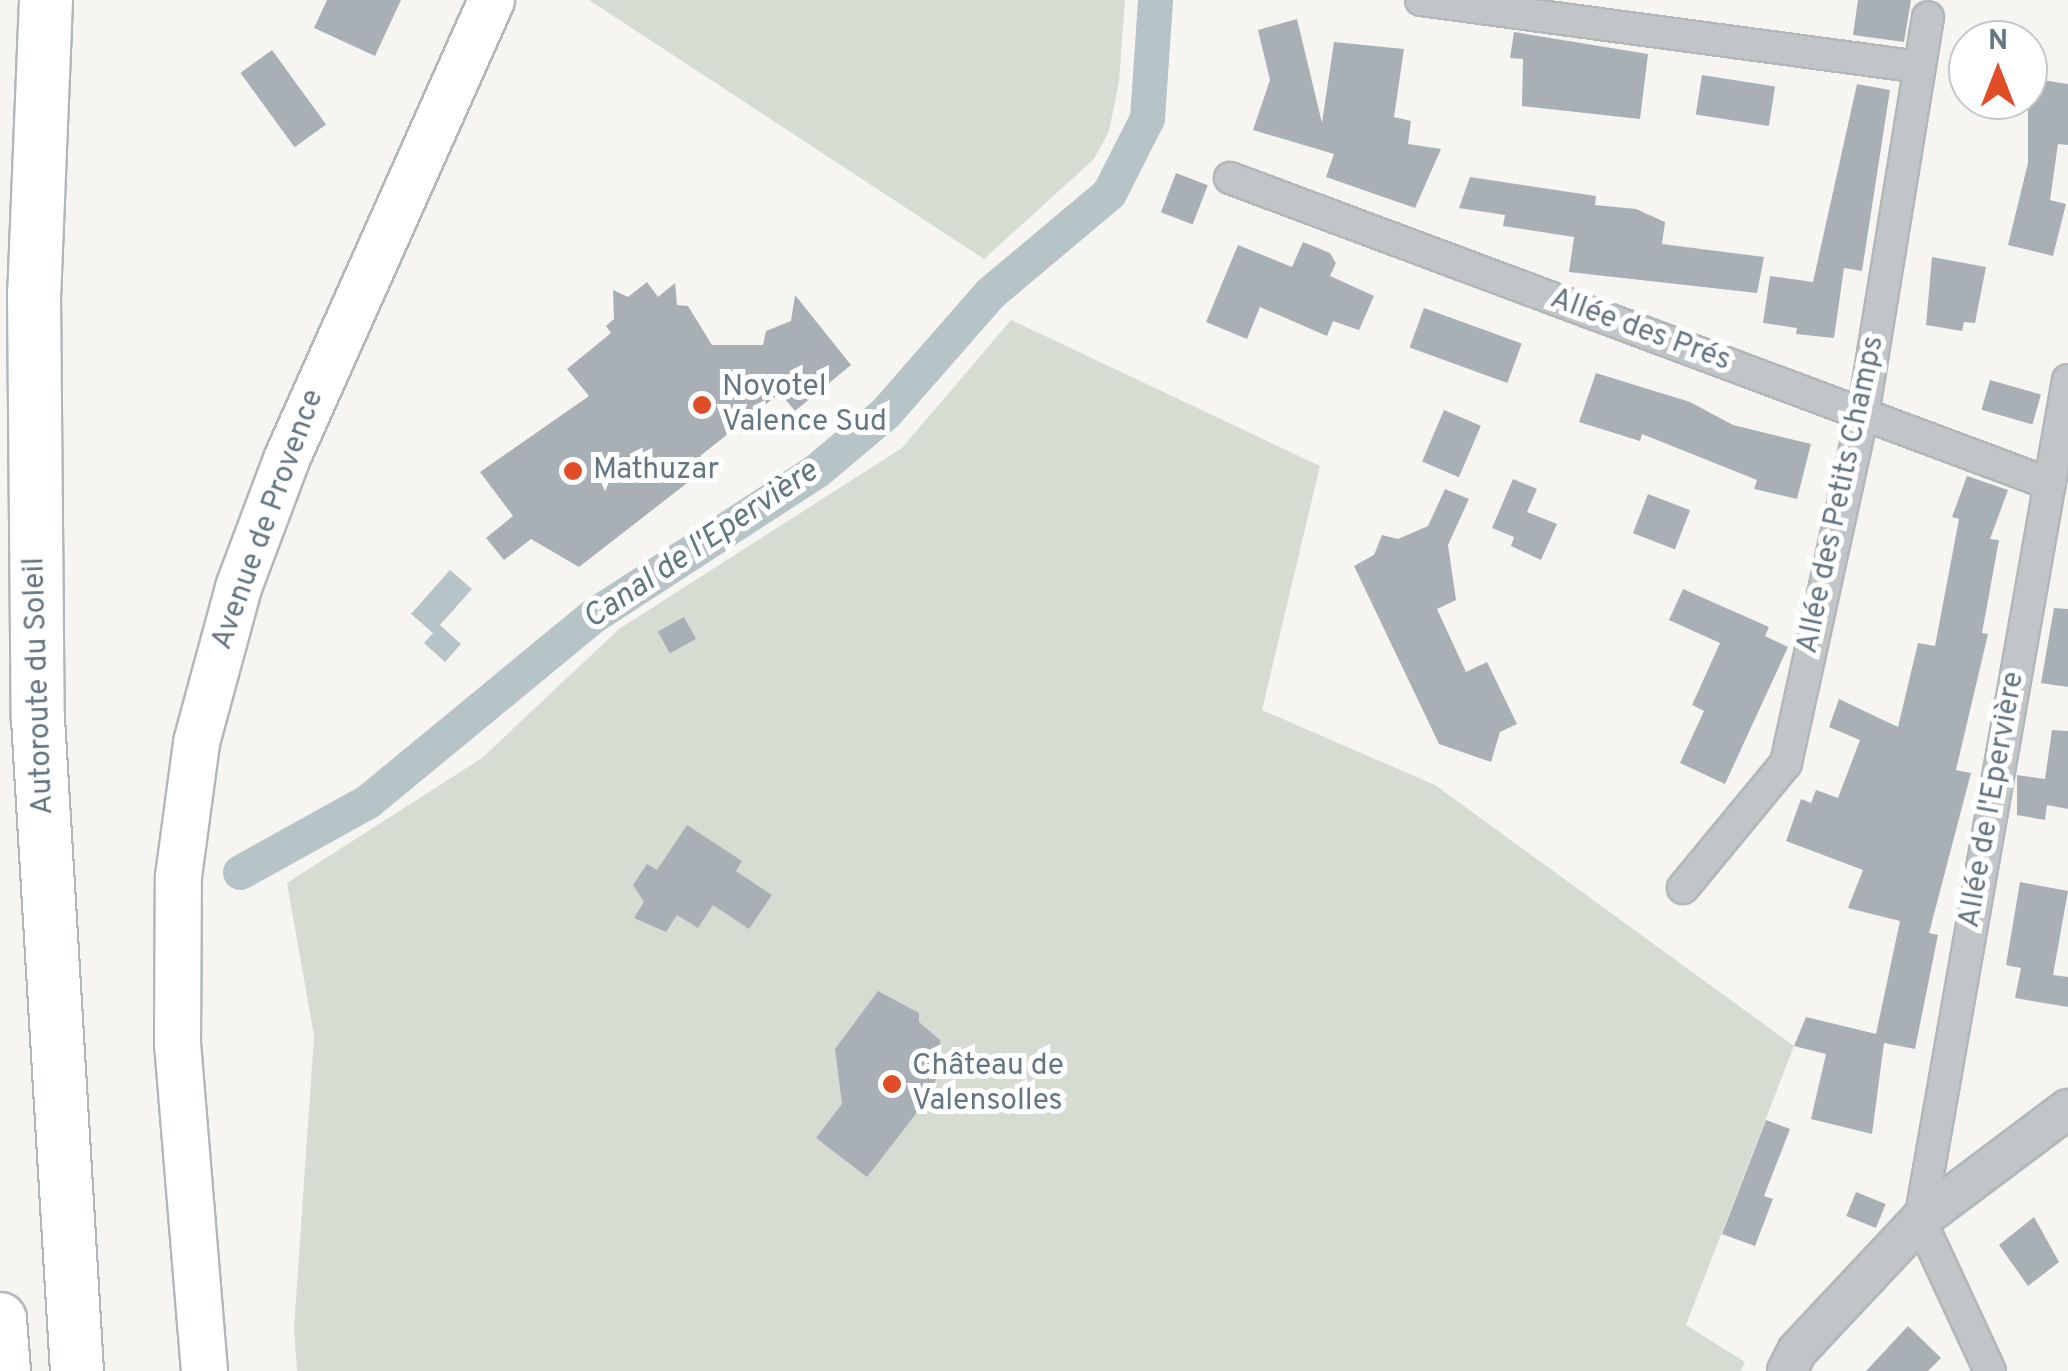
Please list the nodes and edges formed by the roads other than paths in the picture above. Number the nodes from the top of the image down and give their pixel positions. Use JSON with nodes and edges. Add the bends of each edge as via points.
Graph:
{"nodes":[{"id":1,"x":46,"y":0,"type":"edge"},
{"id":2,"x":491,"y":0,"type":"edge"},
{"id":3,"x":1421,"y":0,"type":"edge"},
{"id":4,"x":1928,"y":17,"type":"dead end"},
{"id":5,"x":1920,"y":67,"type":"junction"},
{"id":6,"x":1230,"y":178,"type":"dead end"},
{"id":7,"x":2068,"y":380,"type":"edge"},
{"id":8,"x":1863,"y":414,"type":"junction"},
{"id":9,"x":2050,"y":484,"type":"junction"},
{"id":10,"x":1684,"y":888,"type":"dead end"},
{"id":11,"x":2068,"y":1110,"type":"edge"},
{"id":12,"x":1920,"y":1220,"type":"junction"},
{"id":13,"x":0,"y":1319,"type":"edge"},
{"id":14,"x":4,"y":1371,"type":"edge"},
{"id":15,"x":77,"y":1371,"type":"edge"},
{"id":16,"x":204,"y":1371,"type":"edge"},
{"id":17,"x":1787,"y":1371,"type":"edge"},
{"id":18,"x":1990,"y":1371,"type":"edge"}],
"edges":[{"from":1,"to":15,"type":"highway","name":"Autoroute du Soleil","via":[[34,294],[38,719]]},
{"from":2,"to":16,"type":"main road","name":"Avenue de Provence","via":[[286,459],[238,587],[196,742],[178,876],[176,1044]]},
{"from":3,"to":5,"type":"street"},
{"from":4,"to":5,"type":"street","name":"Allée des Petits Champs"},
{"from":5,"to":8,"type":"street","name":"Allée des Petits Champs"},
{"from":6,"to":8,"type":"street","name":"Allée des Prés"},
{"from":7,"to":9,"type":"street","name":"Allée de l'Epervière"},
{"from":8,"to":9,"type":"street","name":"Allée des Prés"},
{"from":8,"to":10,"type":"street","name":"Allée des Petits Champs","via":[[1786,763]]},
{"from":9,"to":12,"type":"street","name":"Allée de l'Epervière"},
{"from":11,"to":12,"type":"street"},
{"from":12,"to":17,"type":"street","via":[[1797,1351]]},
{"from":12,"to":18,"type":"street"},
{"from":13,"to":14,"type":"highway"}]}
